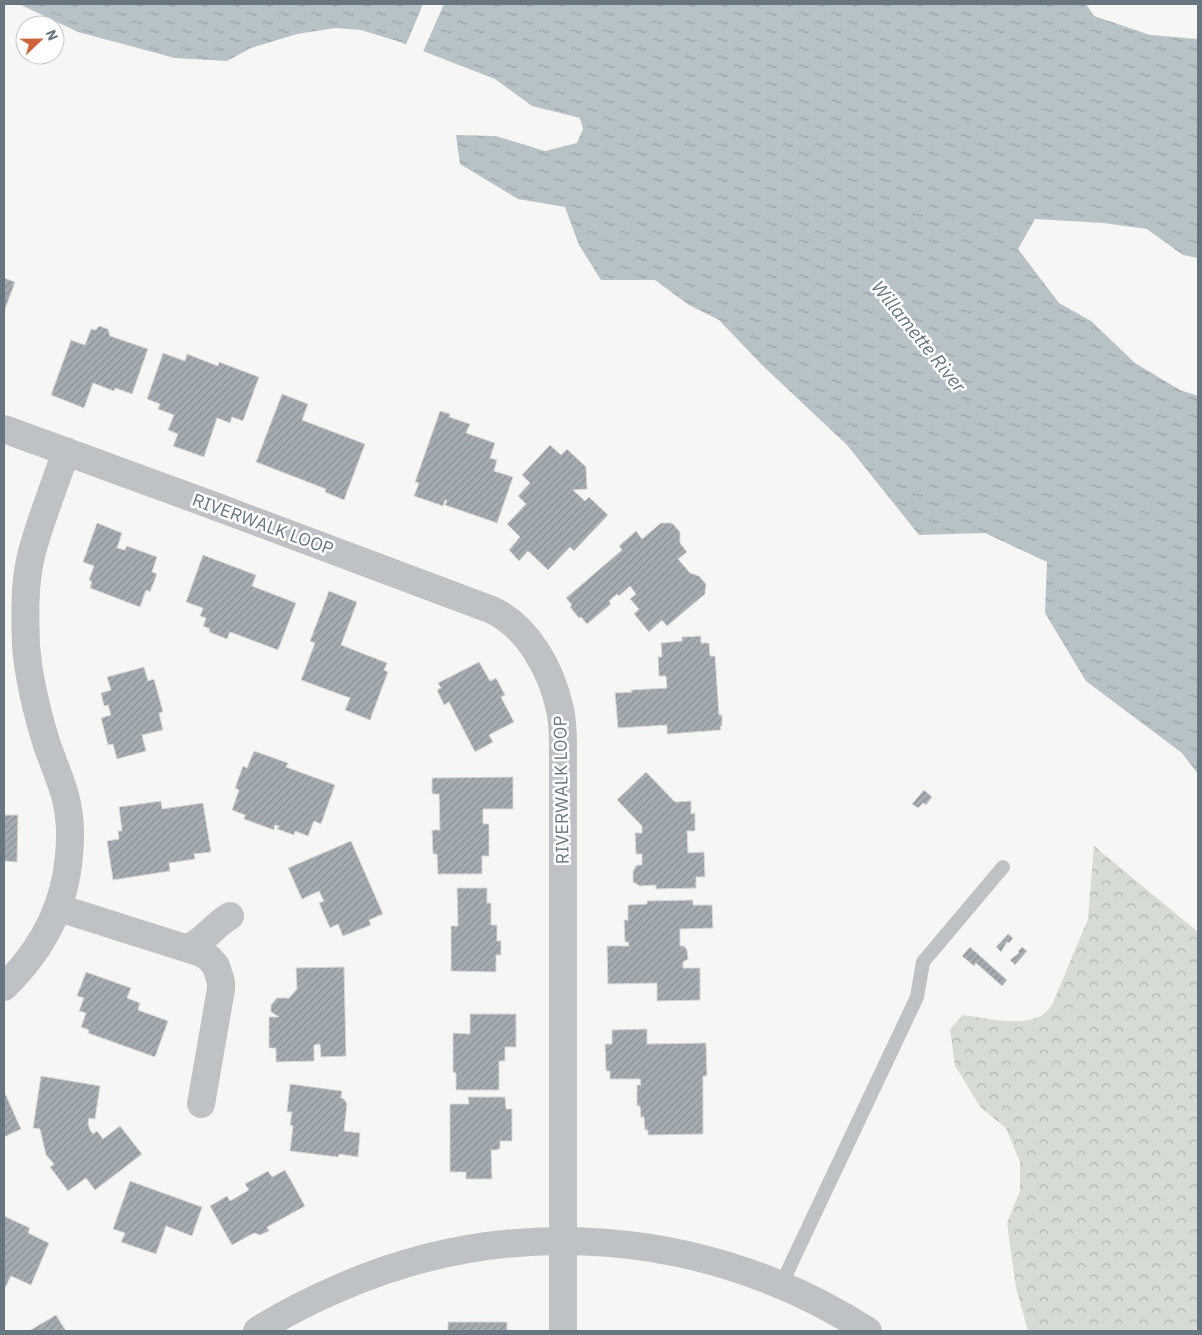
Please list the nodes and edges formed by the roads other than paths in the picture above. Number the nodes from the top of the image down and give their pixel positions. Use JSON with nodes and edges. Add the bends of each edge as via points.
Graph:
{"nodes":[{"id":1,"x":4,"y":429,"type":"edge"},
{"id":2,"x":66,"y":451,"type":"junction"},
{"id":3,"x":1003,"y":867,"type":"dead end"},
{"id":4,"x":59,"y":908,"type":"junction"},
{"id":5,"x":230,"y":916,"type":"dead end"},
{"id":6,"x":188,"y":948,"type":"junction"},
{"id":7,"x":4,"y":987,"type":"edge"},
{"id":8,"x":201,"y":1104,"type":"dead end"},
{"id":9,"x":564,"y":1240,"type":"junction"},
{"id":10,"x":781,"y":1285,"type":"junction"},
{"id":11,"x":257,"y":1331,"type":"edge"},
{"id":12,"x":563,"y":1331,"type":"edge"},
{"id":13,"x":868,"y":1331,"type":"edge"}],
"edges":[{"from":1,"to":2,"type":"street","name":"RIVERWALK LOOP"},
{"from":2,"to":4,"type":"street","via":[[32,553],[25,616],[36,709],[66,797],[69,816],[68,865]]},
{"from":2,"to":9,"type":"street","name":"RIVERWALK LOOP","via":[[492,610],[516,626],[534,649],[551,679],[561,711],[562,730]]},
{"from":3,"to":10,"type":"lane","via":[[923,962],[917,997]]},
{"from":4,"to":6,"type":"street"},
{"from":4,"to":7,"type":"street","via":[[42,942]]},
{"from":5,"to":6,"type":"street"},
{"from":6,"to":8,"type":"street","via":[[216,966],[221,982]]},
{"from":9,"to":10,"type":"street","via":[[673,1251]]},
{"from":9,"to":11,"type":"street","via":[[501,1245],[423,1258],[339,1288]]},
{"from":9,"to":12,"type":"street","name":"RIVERWALK LOOP"},
{"from":10,"to":13,"type":"street"}]}
